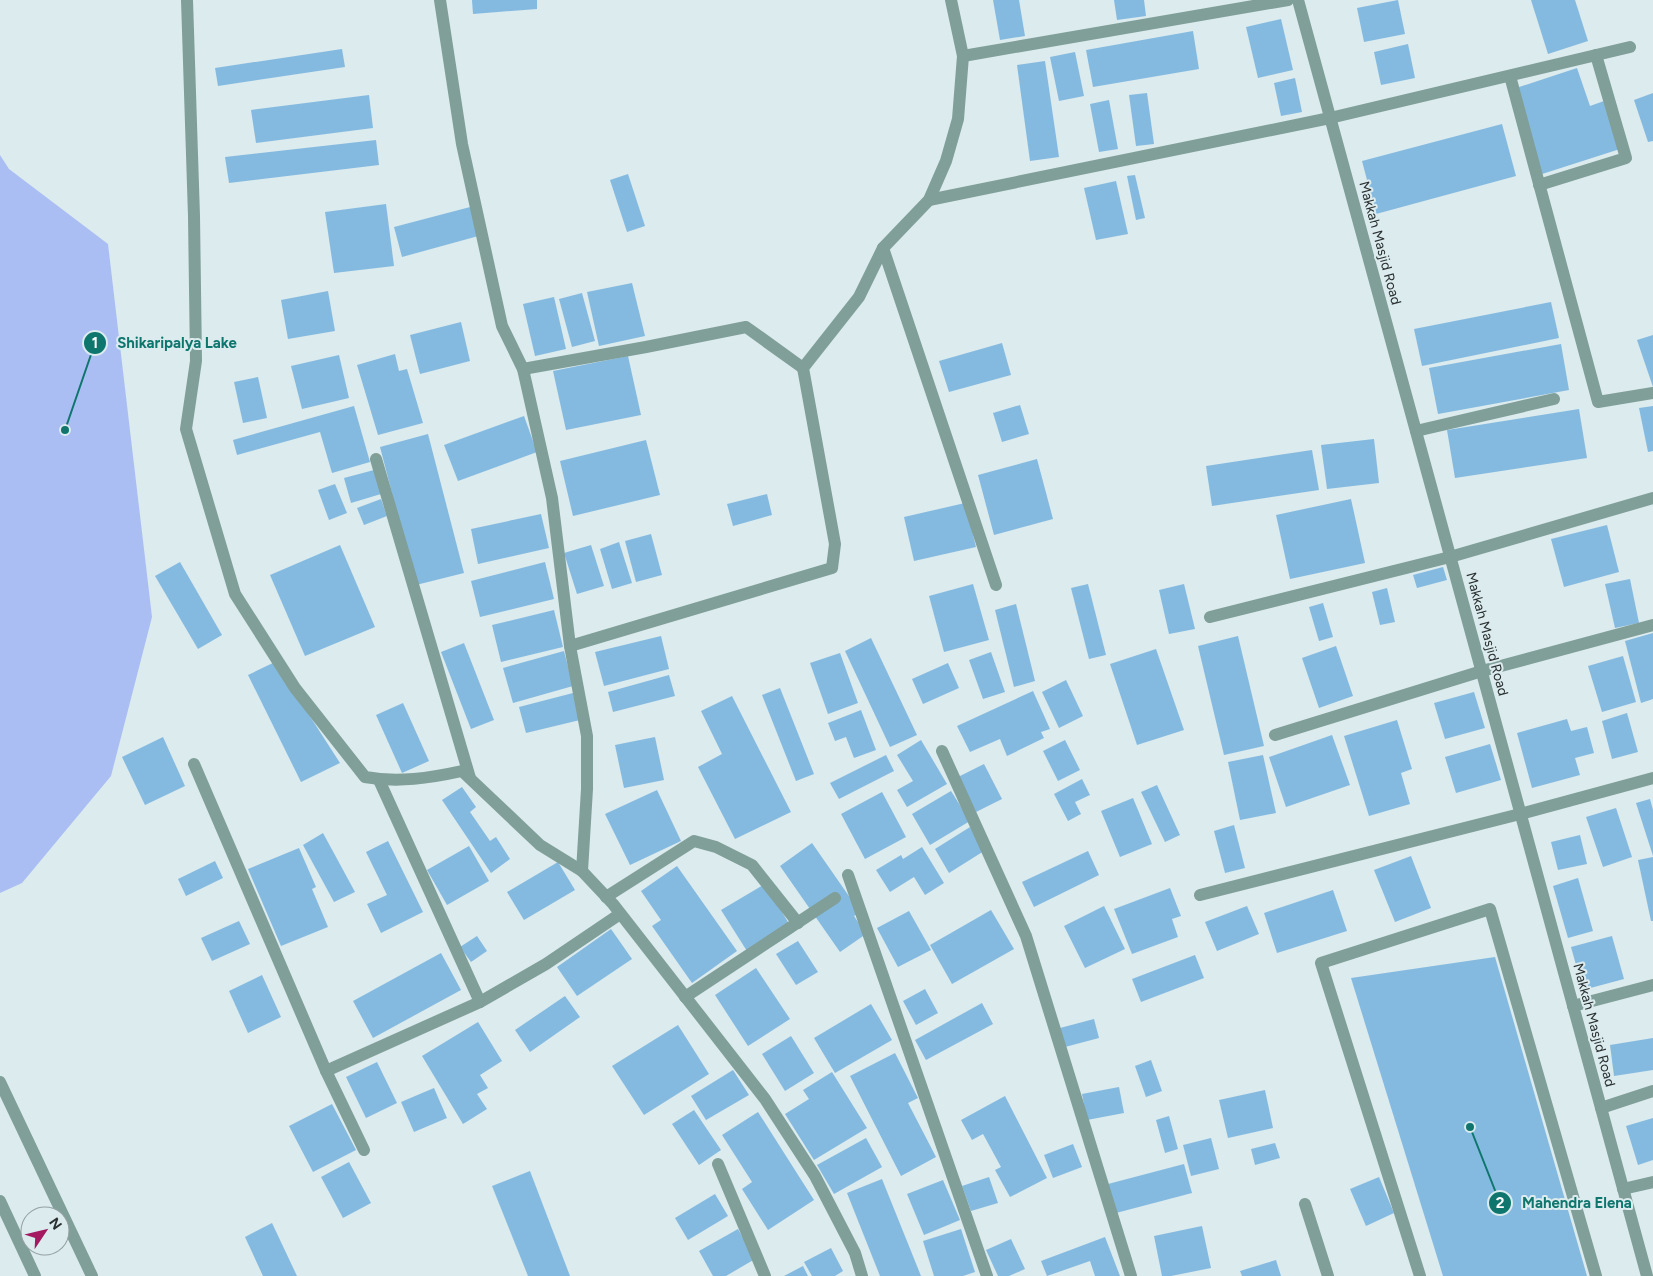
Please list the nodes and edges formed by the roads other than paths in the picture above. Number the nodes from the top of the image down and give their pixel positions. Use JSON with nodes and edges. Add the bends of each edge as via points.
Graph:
{"nodes":[{"id":1,"x":187,"y":0,"type":"edge"},
{"id":2,"x":440,"y":0,"type":"edge"},
{"id":3,"x":951,"y":0,"type":"edge"},
{"id":4,"x":1288,"y":0,"type":"edge"},
{"id":5,"x":1298,"y":0,"type":"edge"},
{"id":6,"x":1630,"y":47,"type":"dead end"},
{"id":7,"x":1596,"y":55,"type":"junction"},
{"id":8,"x":963,"y":56,"type":"junction"},
{"id":9,"x":1510,"y":76,"type":"junction"},
{"id":10,"x":1330,"y":118,"type":"junction"},
{"id":11,"x":1539,"y":185,"type":"junction"},
{"id":12,"x":929,"y":200,"type":"junction"},
{"id":13,"x":883,"y":248,"type":"junction"},
{"id":14,"x":803,"y":368,"type":"junction"},
{"id":15,"x":523,"y":369,"type":"junction"},
{"id":16,"x":1653,"y":393,"type":"edge"},
{"id":17,"x":1554,"y":399,"type":"dead end"},
{"id":18,"x":1416,"y":431,"type":"junction"},
{"id":19,"x":376,"y":459,"type":"dead end"},
{"id":20,"x":1653,"y":498,"type":"edge"},
{"id":21,"x":1450,"y":557,"type":"junction"},
{"id":22,"x":996,"y":585,"type":"dead end"},
{"id":23,"x":1210,"y":617,"type":"dead end"},
{"id":24,"x":1653,"y":626,"type":"edge"},
{"id":25,"x":570,"y":646,"type":"junction"},
{"id":26,"x":1482,"y":671,"type":"junction"},
{"id":27,"x":1275,"y":735,"type":"dead end"},
{"id":28,"x":942,"y":751,"type":"dead end"},
{"id":29,"x":194,"y":764,"type":"dead end"},
{"id":30,"x":470,"y":778,"type":"junction"},
{"id":31,"x":1653,"y":778,"type":"edge"},
{"id":32,"x":379,"y":780,"type":"junction"},
{"id":33,"x":1520,"y":814,"type":"junction"},
{"id":34,"x":582,"y":871,"type":"junction"},
{"id":35,"x":848,"y":875,"type":"dead end"},
{"id":36,"x":1200,"y":894,"type":"dead end"},
{"id":37,"x":606,"y":897,"type":"junction"},
{"id":38,"x":835,"y":898,"type":"dead end"},
{"id":39,"x":620,"y":914,"type":"junction"},
{"id":40,"x":798,"y":922,"type":"junction"},
{"id":41,"x":1653,"y":985,"type":"edge"},
{"id":42,"x":685,"y":997,"type":"junction"},
{"id":43,"x":480,"y":1002,"type":"junction"},
{"id":44,"x":1573,"y":1006,"type":"junction"},
{"id":45,"x":326,"y":1071,"type":"junction"},
{"id":46,"x":0,"y":1082,"type":"edge"},
{"id":47,"x":1653,"y":1091,"type":"edge"},
{"id":48,"x":1601,"y":1108,"type":"junction"},
{"id":49,"x":364,"y":1150,"type":"dead end"},
{"id":50,"x":718,"y":1164,"type":"dead end"},
{"id":51,"x":1653,"y":1182,"type":"edge"},
{"id":52,"x":1623,"y":1190,"type":"junction"},
{"id":53,"x":0,"y":1201,"type":"edge"},
{"id":54,"x":1305,"y":1204,"type":"dead end"},
{"id":55,"x":35,"y":1276,"type":"edge"},
{"id":56,"x":92,"y":1276,"type":"edge"},
{"id":57,"x":765,"y":1276,"type":"edge"},
{"id":58,"x":862,"y":1276,"type":"edge"},
{"id":59,"x":986,"y":1276,"type":"edge"},
{"id":60,"x":1132,"y":1276,"type":"edge"},
{"id":61,"x":1328,"y":1276,"type":"edge"},
{"id":62,"x":1420,"y":1276,"type":"edge"},
{"id":63,"x":1596,"y":1276,"type":"edge"},
{"id":64,"x":1647,"y":1276,"type":"edge"}],
"edges":[{"from":1,"to":32,"type":"street","via":[[196,362],[186,429],[235,594],[294,688],[365,777]]},
{"from":2,"to":15,"type":"street","via":[[462,144],[502,326]]},
{"from":3,"to":8,"type":"street"},
{"from":4,"to":8,"type":"street"},
{"from":5,"to":10,"type":"street","name":"Makkah Masjid Road"},
{"from":6,"to":7,"type":"street"},
{"from":7,"to":9,"type":"street"},
{"from":7,"to":11,"type":"street","via":[[1626,158]]},
{"from":8,"to":12,"type":"street","via":[[958,119],[946,162]]},
{"from":9,"to":10,"type":"street"},
{"from":9,"to":11,"type":"street"},
{"from":10,"to":12,"type":"street"},
{"from":10,"to":18,"type":"street","name":"Makkah Masjid Road"},
{"from":11,"to":16,"type":"street","via":[[1598,402]]},
{"from":12,"to":13,"type":"street"},
{"from":13,"to":14,"type":"street","via":[[858,297]]},
{"from":13,"to":22,"type":"street"},
{"from":14,"to":15,"type":"street","via":[[746,326]]},
{"from":14,"to":25,"type":"street","via":[[835,544],[832,568]]},
{"from":15,"to":25,"type":"street","via":[[552,498]]},
{"from":17,"to":18,"type":"street"},
{"from":18,"to":21,"type":"street","name":"Makkah Masjid Road"},
{"from":19,"to":30,"type":"street"},
{"from":20,"to":21,"type":"street"},
{"from":21,"to":23,"type":"street"},
{"from":21,"to":26,"type":"street","name":"Makkah Masjid Road"},
{"from":24,"to":26,"type":"street"},
{"from":25,"to":34,"type":"street","via":[[588,736]]},
{"from":26,"to":27,"type":"street"},
{"from":26,"to":33,"type":"street","name":"Makkah Masjid Road"},
{"from":28,"to":60,"type":"street","via":[[1026,936]]},
{"from":29,"to":45,"type":"street"},
{"from":30,"to":32,"type":"street","via":[[462,771],[423,779]]},
{"from":30,"to":34,"type":"street","via":[[540,844]]},
{"from":31,"to":33,"type":"street"},
{"from":32,"to":43,"type":"street"},
{"from":33,"to":36,"type":"street"},
{"from":33,"to":44,"type":"street","name":"Makkah Masjid Road"},
{"from":34,"to":37,"type":"street"},
{"from":35,"to":59,"type":"street"},
{"from":37,"to":39,"type":"street"},
{"from":37,"to":40,"type":"street","via":[[694,841],[716,847],[752,865]]},
{"from":38,"to":40,"type":"street"},
{"from":39,"to":42,"type":"street"},
{"from":39,"to":43,"type":"street","via":[[546,964]]},
{"from":40,"to":42,"type":"street"},
{"from":41,"to":44,"type":"street"},
{"from":42,"to":58,"type":"street","via":[[765,1099],[815,1176],[855,1253]]},
{"from":43,"to":45,"type":"street"},
{"from":44,"to":48,"type":"street","name":"Makkah Masjid Road"},
{"from":45,"to":49,"type":"street"},
{"from":46,"to":56,"type":"street"},
{"from":47,"to":48,"type":"street"},
{"from":48,"to":52,"type":"street","name":"Makkah Masjid Road"},
{"from":50,"to":57,"type":"street"},
{"from":51,"to":52,"type":"street"},
{"from":52,"to":64,"type":"street","name":"Makkah Masjid Road"},
{"from":53,"to":55,"type":"street"},
{"from":54,"to":61,"type":"street"},
{"from":62,"to":63,"type":"street","via":[[1321,963],[1490,909]]}]}
